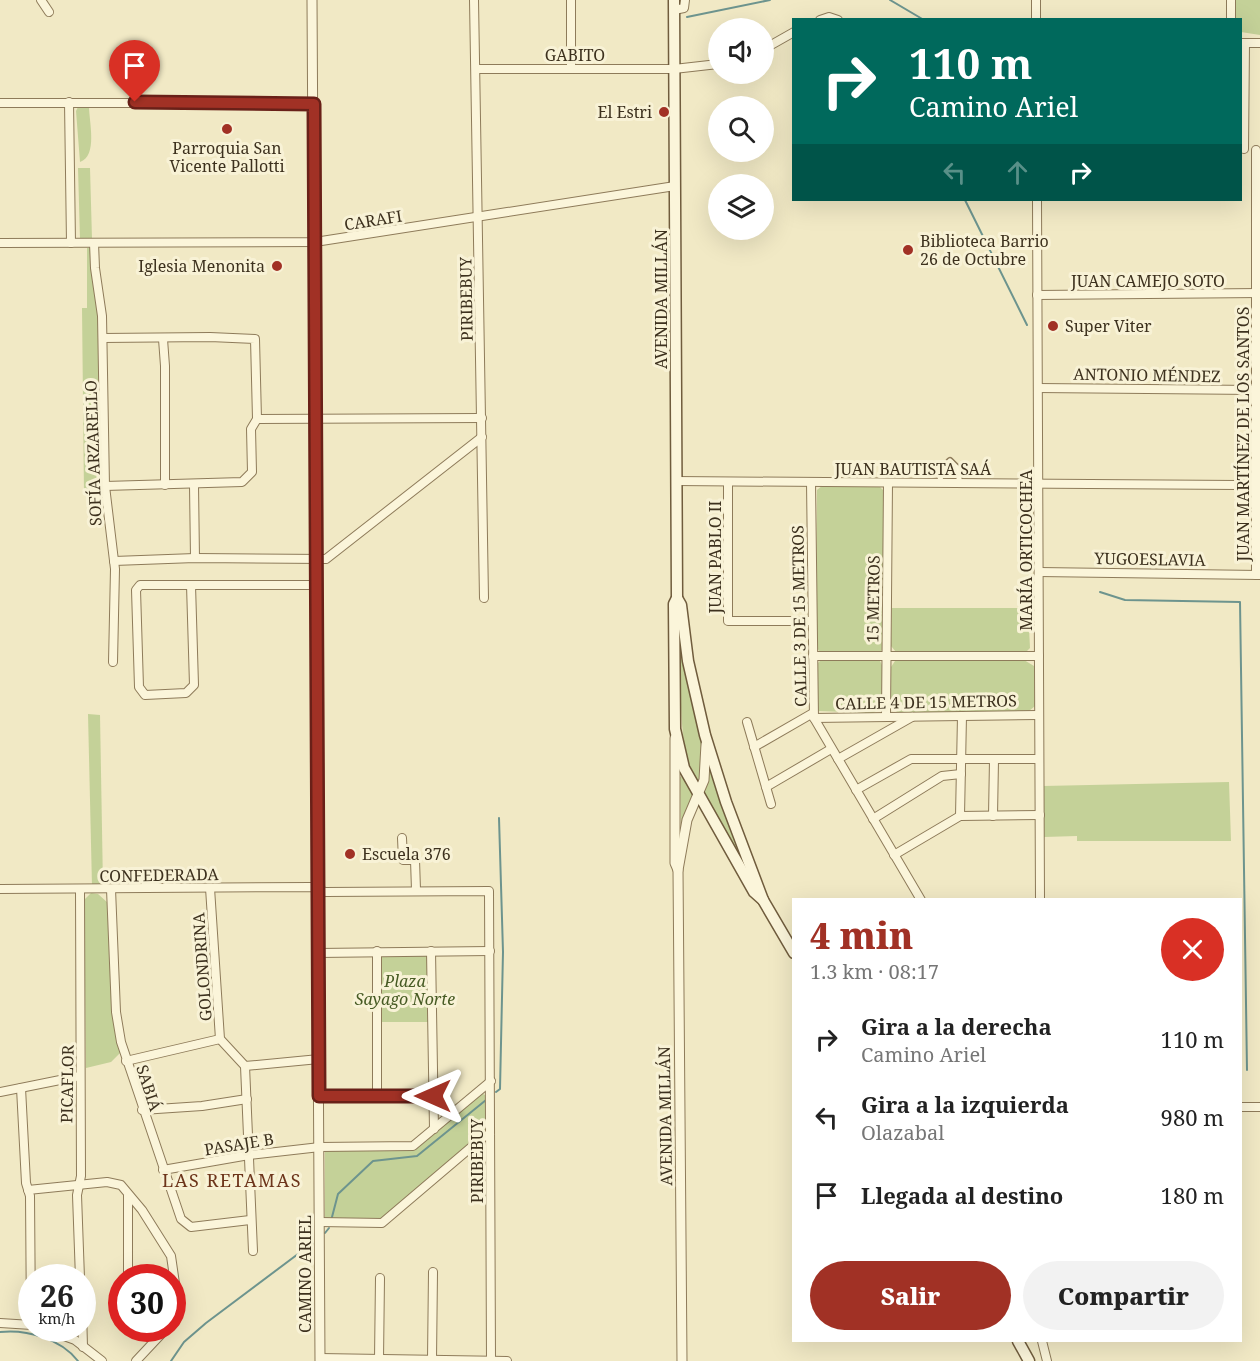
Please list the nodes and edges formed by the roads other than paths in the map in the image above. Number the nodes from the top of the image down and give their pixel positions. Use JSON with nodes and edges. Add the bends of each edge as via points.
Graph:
{"nodes":[{"id":1,"x":41,"y":0,"type":"edge"},
{"id":2,"x":312,"y":0,"type":"edge"},
{"id":3,"x":474,"y":0,"type":"edge"},
{"id":4,"x":571,"y":0,"type":"edge"},
{"id":5,"x":685,"y":0,"type":"edge"},
{"id":6,"x":1036,"y":0,"type":"edge"},
{"id":7,"x":1231,"y":0,"type":"edge"},
{"id":8,"x":674,"y":5,"type":"edge"},
{"id":9,"x":49,"y":12,"type":"dead end"},
{"id":10,"x":1036,"y":18,"type":"edge"},
{"id":11,"x":1231,"y":18,"type":"edge"},
{"id":12,"x":792,"y":33,"type":"edge"},
{"id":13,"x":774,"y":43,"type":"edge"},
{"id":14,"x":1243,"y":43,"type":"edge"},
{"id":15,"x":1260,"y":43,"type":"edge"},
{"id":16,"x":708,"y":65,"type":"edge"},
{"id":17,"x":476,"y":69,"type":"junction"},
{"id":18,"x":571,"y":69,"type":"junction"},
{"id":19,"x":675,"y":69,"type":"junction"},
{"id":20,"x":69,"y":102,"type":"junction"},
{"id":21,"x":0,"y":103,"type":"edge"},
{"id":22,"x":314,"y":104,"type":"junction"},
{"id":23,"x":1242,"y":149,"type":"edge"},
{"id":24,"x":1258,"y":150,"type":"edge"},
{"id":25,"x":675,"y":186,"type":"junction"},
{"id":26,"x":1036,"y":201,"type":"edge"},
{"id":27,"x":478,"y":217,"type":"junction"},
{"id":28,"x":315,"y":242,"type":"junction"},
{"id":29,"x":0,"y":243,"type":"edge"},
{"id":30,"x":71,"y":243,"type":"junction"},
{"id":31,"x":94,"y":243,"type":"junction"},
{"id":32,"x":1258,"y":293,"type":"edge"},
{"id":33,"x":1037,"y":295,"type":"junction"},
{"id":34,"x":103,"y":338,"type":"junction"},
{"id":35,"x":163,"y":339,"type":"junction"},
{"id":36,"x":1038,"y":388,"type":"junction"},
{"id":37,"x":1256,"y":390,"type":"junction"},
{"id":38,"x":315,"y":418,"type":"junction"},
{"id":39,"x":482,"y":418,"type":"junction"},
{"id":40,"x":257,"y":419,"type":"junction"},
{"id":41,"x":482,"y":437,"type":"junction"},
{"id":42,"x":1258,"y":480,"type":"edge"},
{"id":43,"x":676,"y":481,"type":"junction"},
{"id":44,"x":728,"y":482,"type":"junction"},
{"id":45,"x":811,"y":482,"type":"junction"},
{"id":46,"x":888,"y":483,"type":"junction"},
{"id":47,"x":940,"y":483,"type":"junction"},
{"id":48,"x":959,"y":483,"type":"junction"},
{"id":49,"x":1039,"y":483,"type":"junction"},
{"id":50,"x":165,"y":485,"type":"junction"},
{"id":51,"x":194,"y":485,"type":"junction"},
{"id":52,"x":105,"y":486,"type":"junction"},
{"id":53,"x":195,"y":558,"type":"junction"},
{"id":54,"x":316,"y":559,"type":"junction"},
{"id":55,"x":114,"y":561,"type":"junction"},
{"id":56,"x":1039,"y":572,"type":"junction"},
{"id":57,"x":1258,"y":575,"type":"edge"},
{"id":58,"x":191,"y":585,"type":"junction"},
{"id":59,"x":317,"y":585,"type":"junction"},
{"id":60,"x":484,"y":598,"type":"dead end"},
{"id":61,"x":677,"y":598,"type":"junction"},
{"id":62,"x":812,"y":621,"type":"junction"},
{"id":63,"x":813,"y":656,"type":"junction"},
{"id":64,"x":886,"y":656,"type":"junction"},
{"id":65,"x":1039,"y":656,"type":"junction"},
{"id":66,"x":113,"y":662,"type":"dead end"},
{"id":67,"x":813,"y":715,"type":"junction"},
{"id":68,"x":886,"y":715,"type":"junction"},
{"id":69,"x":1038,"y":715,"type":"junction"},
{"id":70,"x":913,"y":716,"type":"junction"},
{"id":71,"x":962,"y":716,"type":"junction"},
{"id":72,"x":747,"y":722,"type":"dead end"},
{"id":73,"x":675,"y":729,"type":"junction"},
{"id":74,"x":705,"y":735,"type":"junction"},
{"id":75,"x":754,"y":747,"type":"junction"},
{"id":76,"x":831,"y":749,"type":"junction"},
{"id":77,"x":837,"y":759,"type":"junction"},
{"id":78,"x":960,"y":759,"type":"junction"},
{"id":79,"x":1039,"y":759,"type":"junction"},
{"id":80,"x":994,"y":760,"type":"junction"},
{"id":81,"x":961,"y":774,"type":"junction"},
{"id":82,"x":766,"y":787,"type":"junction"},
{"id":83,"x":856,"y":790,"type":"junction"},
{"id":84,"x":698,"y":796,"type":"junction"},
{"id":85,"x":771,"y":804,"type":"dead end"},
{"id":86,"x":1040,"y":815,"type":"junction"},
{"id":87,"x":960,"y":816,"type":"junction"},
{"id":88,"x":993,"y":816,"type":"junction"},
{"id":89,"x":873,"y":819,"type":"junction"},
{"id":90,"x":402,"y":838,"type":"dead end"},
{"id":91,"x":894,"y":855,"type":"junction"},
{"id":92,"x":678,"y":870,"type":"junction"},
{"id":93,"x":0,"y":888,"type":"edge"},
{"id":94,"x":210,"y":888,"type":"junction"},
{"id":95,"x":81,"y":889,"type":"junction"},
{"id":96,"x":111,"y":889,"type":"junction"},
{"id":97,"x":318,"y":889,"type":"junction"},
{"id":98,"x":416,"y":890,"type":"junction"},
{"id":99,"x":489,"y":891,"type":"joint"},
{"id":100,"x":920,"y":898,"type":"edge"},
{"id":101,"x":1040,"y":898,"type":"edge"},
{"id":102,"x":763,"y":900,"type":"junction"},
{"id":103,"x":792,"y":950,"type":"edge"},
{"id":104,"x":377,"y":951,"type":"junction"},
{"id":105,"x":431,"y":951,"type":"junction"},
{"id":106,"x":490,"y":951,"type":"junction"},
{"id":107,"x":318,"y":952,"type":"junction"},
{"id":108,"x":220,"y":1039,"type":"junction"},
{"id":109,"x":319,"y":1059,"type":"junction"},
{"id":110,"x":126,"y":1061,"type":"junction"},
{"id":111,"x":245,"y":1066,"type":"junction"},
{"id":112,"x":80,"y":1076,"type":"junction"},
{"id":113,"x":491,"y":1081,"type":"junction"},
{"id":114,"x":21,"y":1088,"type":"junction"},
{"id":115,"x":0,"y":1092,"type":"edge"},
{"id":116,"x":319,"y":1096,"type":"junction"},
{"id":117,"x":377,"y":1096,"type":"junction"},
{"id":118,"x":433,"y":1096,"type":"junction"},
{"id":119,"x":247,"y":1099,"type":"junction"},
{"id":120,"x":1242,"y":1107,"type":"edge"},
{"id":121,"x":1260,"y":1107,"type":"edge"},
{"id":122,"x":142,"y":1110,"type":"junction"},
{"id":123,"x":434,"y":1129,"type":"junction"},
{"id":124,"x":490,"y":1134,"type":"junction"},
{"id":125,"x":320,"y":1147,"type":"junction"},
{"id":126,"x":249,"y":1155,"type":"junction"},
{"id":127,"x":163,"y":1170,"type":"junction"},
{"id":128,"x":81,"y":1185,"type":"junction"},
{"id":129,"x":28,"y":1190,"type":"junction"},
{"id":130,"x":128,"y":1195,"type":"junction"},
{"id":131,"x":250,"y":1220,"type":"junction"},
{"id":132,"x":320,"y":1222,"type":"junction"},
{"id":133,"x":253,"y":1251,"type":"dead end"},
{"id":134,"x":30,"y":1264,"type":"edge"},
{"id":135,"x":79,"y":1264,"type":"edge"},
{"id":136,"x":128,"y":1264,"type":"edge"},
{"id":137,"x":172,"y":1264,"type":"edge"},
{"id":138,"x":433,"y":1272,"type":"dead end"},
{"id":139,"x":380,"y":1278,"type":"dead end"},
{"id":140,"x":0,"y":1323,"type":"edge"},
{"id":141,"x":18,"y":1324,"type":"edge"},
{"id":142,"x":75,"y":1342,"type":"edge"},
{"id":143,"x":83,"y":1342,"type":"edge"},
{"id":144,"x":154,"y":1342,"type":"edge"},
{"id":145,"x":1019,"y":1342,"type":"edge"},
{"id":146,"x":1042,"y":1342,"type":"edge"},
{"id":147,"x":83,"y":1347,"type":"junction"},
{"id":148,"x":379,"y":1359,"type":"junction"},
{"id":149,"x":432,"y":1359,"type":"junction"},
{"id":150,"x":491,"y":1359,"type":"junction"},
{"id":151,"x":320,"y":1360,"type":"edge"},
{"id":152,"x":102,"y":1361,"type":"edge"},
{"id":153,"x":136,"y":1361,"type":"edge"},
{"id":154,"x":507,"y":1361,"type":"edge"},
{"id":155,"x":682,"y":1361,"type":"edge"},
{"id":156,"x":1029,"y":1361,"type":"edge"},
{"id":157,"x":1047,"y":1361,"type":"edge"}],
"edges":[{"from":1,"to":9,"type":"street"},
{"from":2,"to":22,"type":"street","name":"CAMINO ARIEL"},
{"from":3,"to":17,"type":"street","name":"PIRIBEBUY"},
{"from":4,"to":18,"type":"street"},
{"from":5,"to":8,"type":"street","via":[[684,8]]},
{"from":6,"to":10,"type":"street"},
{"from":7,"to":11,"type":"street"},
{"from":8,"to":19,"type":"main road","name":"AVENIDA MILLÁN"},
{"from":12,"to":13,"type":"street"},
{"from":14,"to":15,"type":"street"},
{"from":14,"to":23,"type":"street"},
{"from":16,"to":19,"type":"street","name":"GABITO"},
{"from":17,"to":18,"type":"street","name":"GABITO"},
{"from":17,"to":27,"type":"street","name":"PIRIBEBUY"},
{"from":18,"to":19,"type":"street","name":"GABITO"},
{"from":19,"to":25,"type":"main road","name":"AVENIDA MILLÁN"},
{"from":20,"to":21,"type":"street"},
{"from":20,"to":22,"type":"street"},
{"from":20,"to":30,"type":"street"},
{"from":22,"to":28,"type":"street","name":"CAMINO ARIEL"},
{"from":23,"to":24,"type":"street"},
{"from":24,"to":32,"type":"street","name":"JUAN MARTÍNEZ DE LOS SANTOS"},
{"from":25,"to":27,"type":"street","name":"CARAFI"},
{"from":25,"to":43,"type":"main road","name":"AVENIDA MILLÁN"},
{"from":26,"to":33,"type":"street","name":"MARÍA ORTICOCHEA"},
{"from":27,"to":28,"type":"street","name":"CARAFI"},
{"from":27,"to":39,"type":"street","name":"PIRIBEBUY"},
{"from":28,"to":31,"type":"street","name":"CARAFI"},
{"from":28,"to":38,"type":"street","name":"CAMINO ARIEL"},
{"from":29,"to":30,"type":"street","name":"CARAFI"},
{"from":30,"to":31,"type":"street","name":"CARAFI"},
{"from":31,"to":34,"type":"street","name":"SOFÍA ARZARELLO"},
{"from":32,"to":33,"type":"street","name":"JUAN CAMEJO SOTO"},
{"from":32,"to":37,"type":"street","name":"JUAN MARTÍNEZ DE LOS SANTOS"},
{"from":33,"to":36,"type":"street","name":"MARÍA ORTICOCHEA"},
{"from":34,"to":35,"type":"street"},
{"from":34,"to":52,"type":"street","name":"SOFÍA ARZARELLO"},
{"from":35,"to":40,"type":"street","via":[[255,339]]},
{"from":35,"to":50,"type":"street"},
{"from":36,"to":37,"type":"street","name":"ANTONIO MÉNDEZ"},
{"from":36,"to":49,"type":"street","name":"MARÍA ORTICOCHEA"},
{"from":37,"to":42,"type":"street","name":"JUAN MARTÍNEZ DE LOS SANTOS"},
{"from":38,"to":39,"type":"street"},
{"from":38,"to":40,"type":"street"},
{"from":38,"to":54,"type":"street","name":"CAMINO ARIEL"},
{"from":39,"to":41,"type":"street","name":"PIRIBEBUY"},
{"from":40,"to":51,"type":"street","via":[[251,429],[252,472],[246,479],[238,484]]},
{"from":41,"to":54,"type":"street","via":[[326,559]]},
{"from":41,"to":60,"type":"street","name":"PIRIBEBUY"},
{"from":42,"to":49,"type":"street","name":"JUAN BAUTISTA SAÁ","via":[[1238,485]]},
{"from":42,"to":57,"type":"street","name":"JUAN MARTÍNEZ DE LOS SANTOS"},
{"from":43,"to":44,"type":"street","name":"JUAN BAUTISTA SAÁ"},
{"from":43,"to":61,"type":"main road","name":"AVENIDA MILLÁN"},
{"from":44,"to":45,"type":"street","name":"JUAN BAUTISTA SAÁ"},
{"from":44,"to":62,"type":"street","name":"JUAN PABLO II","via":[[728,621]]},
{"from":45,"to":46,"type":"street","name":"JUAN BAUTISTA SAÁ"},
{"from":45,"to":62,"type":"street","name":"CALLE 3 DE 15 METROS"},
{"from":46,"to":47,"type":"street","name":"JUAN BAUTISTA SAÁ"},
{"from":46,"to":64,"type":"street","name":"15 METROS"},
{"from":47,"to":48,"type":"street","name":"JUAN BAUTISTA SAÁ"},
{"from":47,"to":48,"type":"street","via":[[941,471],[950,460],[959,470]]},
{"from":48,"to":49,"type":"street","name":"JUAN BAUTISTA SAÁ"},
{"from":49,"to":56,"type":"street","name":"MARÍA ORTICOCHEA"},
{"from":50,"to":51,"type":"street"},
{"from":50,"to":52,"type":"street"},
{"from":51,"to":53,"type":"street"},
{"from":52,"to":55,"type":"street","name":"SOFÍA ARZARELLO"},
{"from":53,"to":54,"type":"street"},
{"from":53,"to":55,"type":"street"},
{"from":54,"to":59,"type":"street","name":"CAMINO ARIEL"},
{"from":55,"to":66,"type":"street","name":"SOFÍA ARZARELLO"},
{"from":56,"to":57,"type":"street","name":"YUGOESLAVIA"},
{"from":56,"to":65,"type":"street","name":"MARÍA ORTICOCHEA"},
{"from":58,"to":58,"type":"street","via":[[140,585],[136,590],[139,687],[145,694],[186,693],[194,685]]},
{"from":58,"to":59,"type":"street"},
{"from":59,"to":97,"type":"street","name":"CAMINO ARIEL"},
{"from":61,"to":73,"type":"main road","name":"AVENIDA MILLÁN"},
{"from":61,"to":74,"type":"main road","name":"AVENIDA MILLÁN"},
{"from":62,"to":63,"type":"street","name":"CALLE 3 DE 15 METROS"},
{"from":63,"to":64,"type":"street"},
{"from":63,"to":67,"type":"street","name":"CALLE 3 DE 15 METROS"},
{"from":64,"to":65,"type":"street"},
{"from":64,"to":68,"type":"street","name":"15 METROS"},
{"from":65,"to":69,"type":"street","name":"MARÍA ORTICOCHEA"},
{"from":67,"to":68,"type":"street","name":"CALLE 4 DE 15 METROS"},
{"from":67,"to":75,"type":"street"},
{"from":67,"to":76,"type":"street","name":"CALLE 3 DE 15 METROS"},
{"from":68,"to":70,"type":"street","name":"CALLE 4 DE 15 METROS"},
{"from":69,"to":71,"type":"street","name":"CALLE 4 DE 15 METROS"},
{"from":69,"to":79,"type":"street","name":"MARÍA ORTICOCHEA"},
{"from":70,"to":71,"type":"street","name":"CALLE 4 DE 15 METROS"},
{"from":70,"to":77,"type":"street"},
{"from":71,"to":78,"type":"street"},
{"from":72,"to":75,"type":"street"},
{"from":73,"to":84,"type":"main road","via":[[684,768]]},
{"from":73,"to":92,"type":"street","name":"AVENIDA MILLÁN"},
{"from":74,"to":84,"type":"street","name":"AVENIDA MILLÁN","via":[[704,780]]},
{"from":74,"to":102,"type":"main road"},
{"from":75,"to":82,"type":"street"},
{"from":76,"to":77,"type":"street","name":"CALLE 3 DE 15 METROS"},
{"from":76,"to":82,"type":"street"},
{"from":77,"to":83,"type":"street","name":"CALLE 3 DE 15 METROS"},
{"from":78,"to":80,"type":"street"},
{"from":78,"to":81,"type":"street"},
{"from":78,"to":83,"type":"street","via":[[911,759]]},
{"from":79,"to":80,"type":"street"},
{"from":79,"to":86,"type":"street","name":"MARÍA ORTICOCHEA"},
{"from":80,"to":88,"type":"street"},
{"from":81,"to":87,"type":"street"},
{"from":81,"to":89,"type":"street","via":[[946,774]]},
{"from":82,"to":85,"type":"street"},
{"from":83,"to":89,"type":"street","name":"CALLE 3 DE 15 METROS"},
{"from":84,"to":92,"type":"street","name":"AVENIDA MILLÁN","via":[[687,820]]},
{"from":84,"to":102,"type":"main road","via":[[754,892]]},
{"from":86,"to":88,"type":"street"},
{"from":86,"to":101,"type":"street","name":"MARÍA ORTICOCHEA"},
{"from":87,"to":88,"type":"street"},
{"from":87,"to":91,"type":"street"},
{"from":89,"to":91,"type":"street","name":"CALLE 3 DE 15 METROS"},
{"from":90,"to":98,"type":"street","via":[[403,860],[415,860]]},
{"from":91,"to":100,"type":"street","name":"CALLE 3 DE 15 METROS"},
{"from":92,"to":155,"type":"street","name":"AVENIDA MILLÁN"},
{"from":93,"to":95,"type":"street","name":"CONFEDERADA"},
{"from":94,"to":96,"type":"street","name":"CONFEDERADA"},
{"from":94,"to":97,"type":"street","name":"CONFEDERADA"},
{"from":94,"to":108,"type":"street","name":"GOLONDRINA"},
{"from":95,"to":96,"type":"street","name":"CONFEDERADA"},
{"from":95,"to":112,"type":"street","name":"PICAFLOR"},
{"from":96,"to":110,"type":"street","name":"SABIÁ","via":[[116,1012]]},
{"from":97,"to":98,"type":"street","name":"CONFEDERADA"},
{"from":97,"to":107,"type":"street","name":"CAMINO ARIEL"},
{"from":98,"to":99,"type":"street","name":"CONFEDERADA"},
{"from":99,"to":106,"type":"street","name":"PIRIBEBUY"},
{"from":102,"to":103,"type":"main road"},
{"from":104,"to":105,"type":"street"},
{"from":104,"to":107,"type":"street"},
{"from":104,"to":117,"type":"street"},
{"from":105,"to":106,"type":"street"},
{"from":105,"to":118,"type":"street"},
{"from":106,"to":113,"type":"street","name":"PIRIBEBUY"},
{"from":107,"to":109,"type":"street","name":"CAMINO ARIEL"},
{"from":108,"to":110,"type":"street"},
{"from":108,"to":111,"type":"street","name":"GOLONDRINA"},
{"from":109,"to":111,"type":"street"},
{"from":109,"to":116,"type":"street","name":"CAMINO ARIEL"},
{"from":110,"to":122,"type":"street","name":"SABIÁ"},
{"from":111,"to":119,"type":"street"},
{"from":112,"to":114,"type":"street"},
{"from":112,"to":128,"type":"street","name":"PICAFLOR"},
{"from":113,"to":123,"type":"street","name":"PASAJE B"},
{"from":113,"to":124,"type":"street","name":"PIRIBEBUY"},
{"from":114,"to":115,"type":"street"},
{"from":114,"to":129,"type":"street"},
{"from":116,"to":117,"type":"street"},
{"from":116,"to":125,"type":"street","name":"CAMINO ARIEL"},
{"from":117,"to":118,"type":"street"},
{"from":118,"to":123,"type":"street"},
{"from":119,"to":122,"type":"street"},
{"from":119,"to":126,"type":"street"},
{"from":120,"to":121,"type":"street"},
{"from":122,"to":127,"type":"street","name":"SABIÁ"},
{"from":123,"to":125,"type":"street","name":"PASAJE B","via":[[413,1146]]},
{"from":124,"to":132,"type":"street","via":[[382,1223]]},
{"from":124,"to":150,"type":"street","name":"PIRIBEBUY"},
{"from":125,"to":126,"type":"street","name":"PASAJE B"},
{"from":125,"to":132,"type":"street","name":"CAMINO ARIEL"},
{"from":126,"to":127,"type":"street","name":"PASAJE B"},
{"from":126,"to":131,"type":"street"},
{"from":127,"to":131,"type":"street","name":"SABIÁ","via":[[185,1224],[191,1227]]},
{"from":128,"to":129,"type":"street"},
{"from":128,"to":130,"type":"street","via":[[115,1182]]},
{"from":128,"to":135,"type":"street","name":"PICAFLOR","via":[[77,1196]]},
{"from":129,"to":134,"type":"street"},
{"from":130,"to":136,"type":"street"},
{"from":130,"to":137,"type":"street","via":[[158,1233]]},
{"from":131,"to":133,"type":"street"},
{"from":132,"to":151,"type":"street","name":"CAMINO ARIEL"},
{"from":138,"to":149,"type":"street"},
{"from":139,"to":148,"type":"street"},
{"from":140,"to":141,"type":"street"},
{"from":142,"to":147,"type":"street"},
{"from":143,"to":147,"type":"street"},
{"from":144,"to":153,"type":"street"},
{"from":145,"to":156,"type":"main road"},
{"from":146,"to":157,"type":"street"},
{"from":147,"to":152,"type":"street"},
{"from":148,"to":149,"type":"street"},
{"from":148,"to":151,"type":"street"},
{"from":149,"to":150,"type":"street"},
{"from":150,"to":154,"type":"street"}]}
